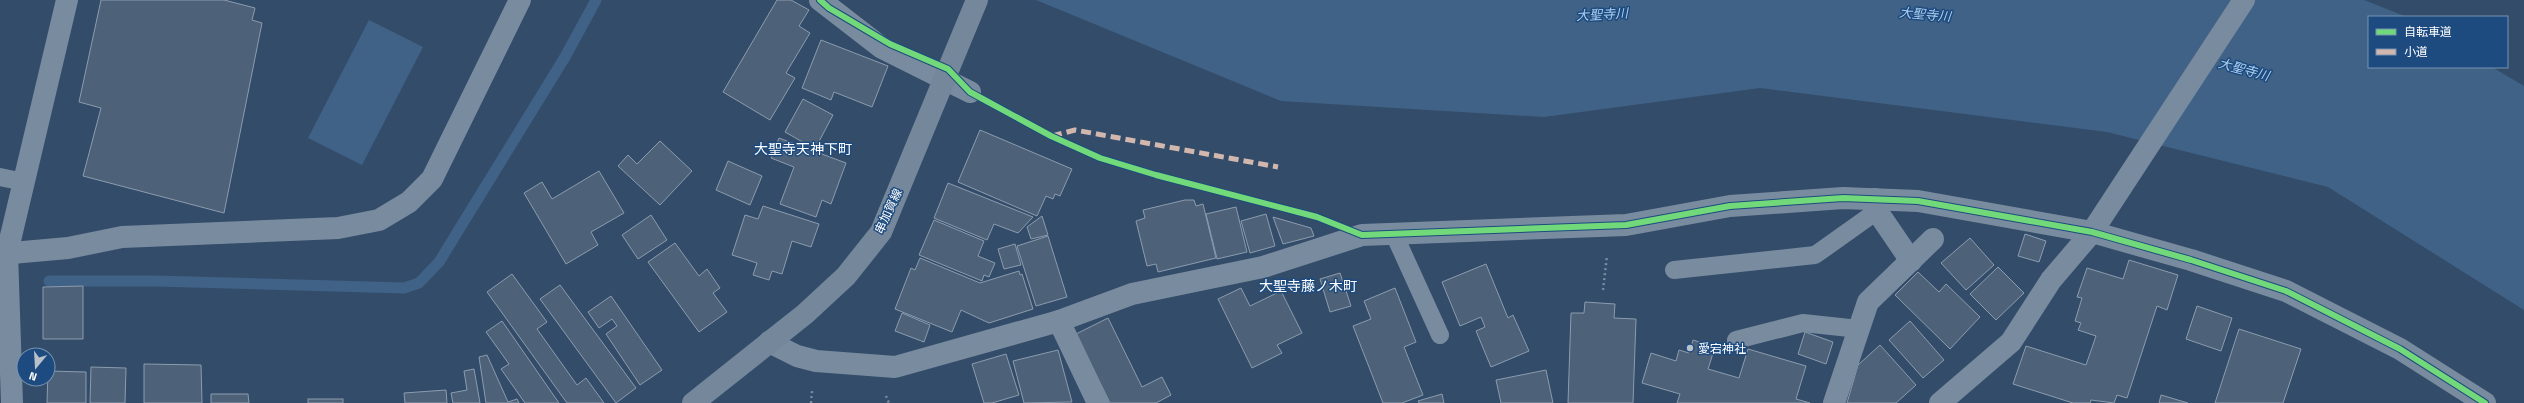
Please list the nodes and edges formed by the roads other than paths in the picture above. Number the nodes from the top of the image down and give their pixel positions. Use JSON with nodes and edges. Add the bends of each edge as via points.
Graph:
{"nodes":[{"id":1,"x":67,"y":0,"type":"edge"},
{"id":2,"x":520,"y":0,"type":"edge"},
{"id":3,"x":820,"y":0,"type":"edge"},
{"id":4,"x":977,"y":0,"type":"edge"},
{"id":5,"x":2244,"y":0,"type":"edge"},
{"id":6,"x":945,"y":78,"type":"junction"},
{"id":7,"x":970,"y":92,"type":"dead end"},
{"id":8,"x":0,"y":177,"type":"edge"},
{"id":9,"x":24,"y":182,"type":"junction"},
{"id":10,"x":1876,"y":205,"type":"junction"},
{"id":11,"x":2092,"y":232,"type":"junction"},
{"id":12,"x":1394,"y":234,"type":"junction"},
{"id":13,"x":1933,"y":239,"type":"dead end"},
{"id":14,"x":4,"y":254,"type":"edge"},
{"id":15,"x":1911,"y":261,"type":"junction"},
{"id":16,"x":1674,"y":270,"type":"dead end"},
{"id":17,"x":1058,"y":321,"type":"junction"},
{"id":18,"x":1859,"y":329,"type":"junction"},
{"id":19,"x":1440,"y":335,"type":"dead end"},
{"id":20,"x":1736,"y":340,"type":"dead end"},
{"id":21,"x":769,"y":342,"type":"junction"},
{"id":22,"x":12,"y":403,"type":"edge"},
{"id":23,"x":693,"y":403,"type":"edge"},
{"id":24,"x":1098,"y":403,"type":"edge"},
{"id":25,"x":1834,"y":403,"type":"edge"},
{"id":26,"x":1940,"y":403,"type":"edge"},
{"id":27,"x":2485,"y":403,"type":"edge"}],
"edges":[{"from":1,"to":9,"type":"street"},
{"from":2,"to":14,"type":"street","via":[[432,179],[409,202],[379,220],[338,228],[122,237],[68,248]]},
{"from":3,"to":6,"type":"street","via":[[882,48]]},
{"from":4,"to":6,"type":"main road","name":"串加賀線"},
{"from":5,"to":11,"type":"street"},
{"from":6,"to":7,"type":"street"},
{"from":6,"to":21,"type":"main road","name":"串加賀線","via":[[881,232],[846,276]]},
{"from":8,"to":9,"type":"lane"},
{"from":9,"to":14,"type":"street"},
{"from":10,"to":11,"type":"street","via":[[1918,201]]},
{"from":10,"to":12,"type":"street","via":[[1843,198],[1730,206],[1626,225]]},
{"from":10,"to":15,"type":"street"},
{"from":10,"to":16,"type":"lane","via":[[1815,255]]},
{"from":11,"to":26,"type":"street","via":[[2051,280],[2011,342]]},
{"from":11,"to":27,"type":"street","via":[[2286,291],[2400,348]]},
{"from":12,"to":17,"type":"street","via":[[1362,235],[1263,266],[1132,294]]},
{"from":12,"to":19,"type":"lane"},
{"from":13,"to":15,"type":"street"},
{"from":14,"to":22,"type":"street"},
{"from":15,"to":18,"type":"street","via":[[1868,302]]},
{"from":17,"to":21,"type":"street","via":[[895,367],[816,361],[797,356]]},
{"from":17,"to":24,"type":"street"},
{"from":18,"to":20,"type":"lane","via":[[1803,323]]},
{"from":18,"to":25,"type":"street"},
{"from":21,"to":23,"type":"main road","name":"串加賀線"}]}
